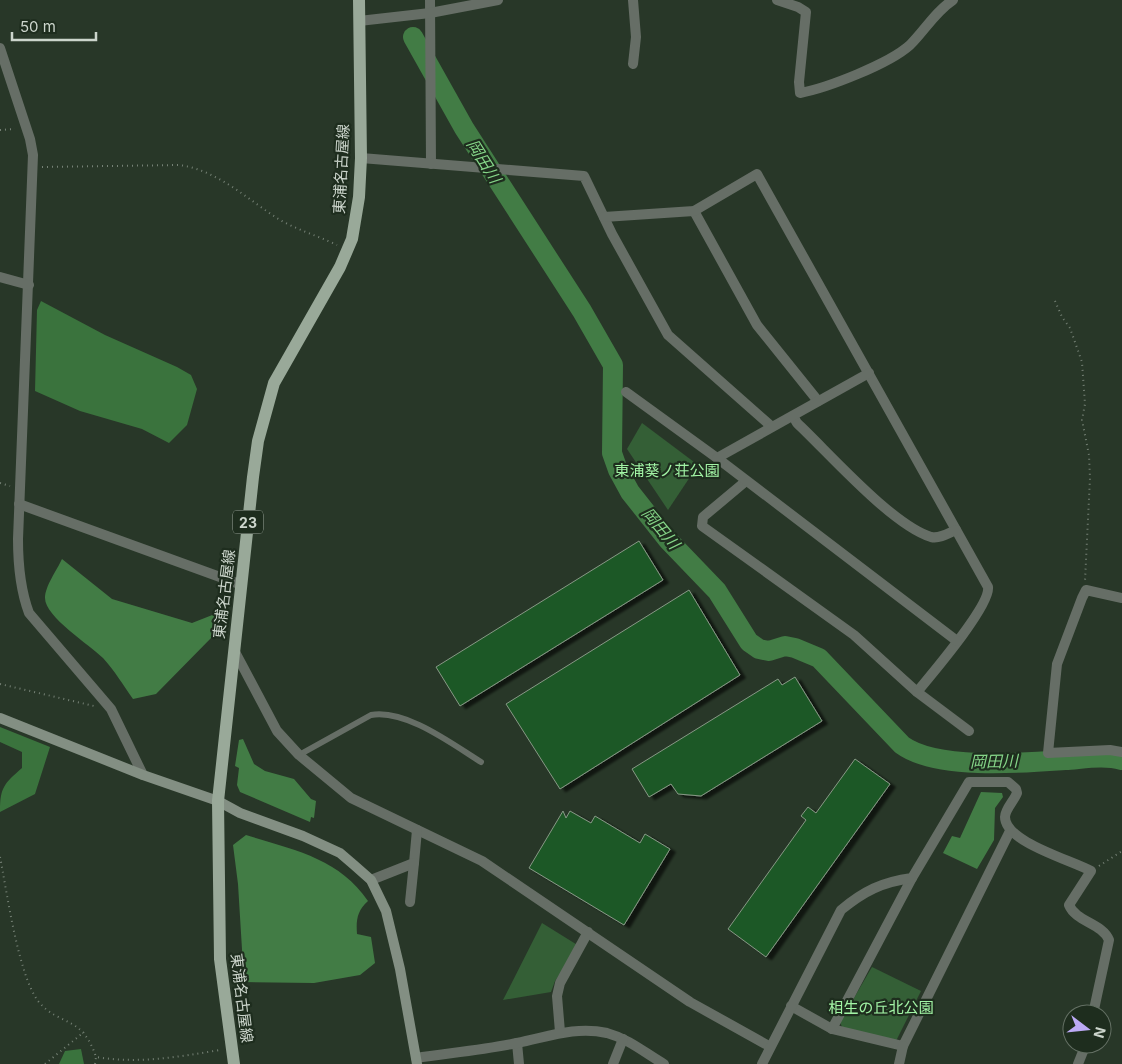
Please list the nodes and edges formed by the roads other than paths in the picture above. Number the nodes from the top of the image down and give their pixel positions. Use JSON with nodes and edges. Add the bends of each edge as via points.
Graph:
{"nodes":[{"id":1,"x":358,"y":0,"type":"edge"},
{"id":2,"x":430,"y":0,"type":"edge"},
{"id":3,"x":498,"y":0,"type":"edge"},
{"id":4,"x":633,"y":0,"type":"edge"},
{"id":5,"x":777,"y":0,"type":"edge"},
{"id":6,"x":953,"y":0,"type":"edge"},
{"id":7,"x":430,"y":13,"type":"junction"},
{"id":8,"x":359,"y":21,"type":"junction"},
{"id":9,"x":0,"y":48,"type":"edge"},
{"id":10,"x":633,"y":64,"type":"dead end"},
{"id":11,"x":361,"y":158,"type":"junction"},
{"id":12,"x":432,"y":164,"type":"junction"},
{"id":13,"x":694,"y":211,"type":"junction"},
{"id":14,"x":604,"y":217,"type":"junction"},
{"id":15,"x":0,"y":277,"type":"edge"},
{"id":16,"x":29,"y":285,"type":"junction"},
{"id":17,"x":869,"y":373,"type":"junction"},
{"id":18,"x":626,"y":392,"type":"dead end"},
{"id":19,"x":818,"y":400,"type":"junction"},
{"id":20,"x":793,"y":416,"type":"junction"},
{"id":21,"x":771,"y":426,"type":"junction"},
{"id":22,"x":717,"y":458,"type":"junction"},
{"id":23,"x":746,"y":481,"type":"junction"},
{"id":24,"x":18,"y":504,"type":"junction"},
{"id":25,"x":956,"y":530,"type":"junction"},
{"id":26,"x":242,"y":585,"type":"junction"},
{"id":27,"x":1122,"y":598,"type":"edge"},
{"id":28,"x":957,"y":641,"type":"junction"},
{"id":29,"x":233,"y":650,"type":"junction"},
{"id":30,"x":917,"y":692,"type":"junction"},
{"id":31,"x":0,"y":718,"type":"edge"},
{"id":32,"x":969,"y":731,"type":"dead end"},
{"id":33,"x":1122,"y":752,"type":"edge"},
{"id":34,"x":299,"y":755,"type":"junction"},
{"id":35,"x":482,"y":762,"type":"dead end"},
{"id":36,"x":143,"y":776,"type":"junction"},
{"id":37,"x":218,"y":801,"type":"junction"},
{"id":38,"x":417,"y":830,"type":"junction"},
{"id":39,"x":1010,"y":831,"type":"junction"},
{"id":40,"x":414,"y":863,"type":"junction"},
{"id":41,"x":912,"y":878,"type":"junction"},
{"id":42,"x":372,"y":880,"type":"junction"},
{"id":43,"x":410,"y":902,"type":"dead end"},
{"id":44,"x":588,"y":932,"type":"junction"},
{"id":45,"x":1095,"y":1004,"type":"edge"},
{"id":46,"x":791,"y":1006,"type":"junction"},
{"id":47,"x":832,"y":1029,"type":"junction"},
{"id":48,"x":560,"y":1032,"type":"junction"},
{"id":49,"x":623,"y":1039,"type":"junction"},
{"id":50,"x":517,"y":1043,"type":"junction"},
{"id":51,"x":769,"y":1046,"type":"junction"},
{"id":52,"x":903,"y":1046,"type":"junction"},
{"id":53,"x":416,"y":1061,"type":"edge"},
{"id":54,"x":234,"y":1064,"type":"edge"},
{"id":55,"x":519,"y":1064,"type":"edge"},
{"id":56,"x":613,"y":1064,"type":"edge"},
{"id":57,"x":664,"y":1064,"type":"edge"},
{"id":58,"x":762,"y":1064,"type":"edge"},
{"id":59,"x":899,"y":1064,"type":"edge"}],
"edges":[{"from":1,"to":8,"type":"main road","name":"東浦名古屋線","number":"23"},
{"from":2,"to":7,"type":"street"},
{"from":3,"to":7,"type":"street"},
{"from":4,"to":10,"type":"street","via":[[636,37]]},
{"from":5,"to":6,"type":"street","via":[[806,12],[798,82],[800,93],[873,66],[903,50],[938,11]]},
{"from":7,"to":8,"type":"street"},
{"from":7,"to":12,"type":"street"},
{"from":8,"to":11,"type":"main road","name":"東浦名古屋線","number":"23"},
{"from":9,"to":16,"type":"street","via":[[31,147]]},
{"from":11,"to":12,"type":"street"},
{"from":11,"to":26,"type":"main road","name":"東浦名古屋線","number":"23","via":[[352,239],[274,383],[258,441]]},
{"from":12,"to":14,"type":"street","via":[[584,176]]},
{"from":13,"to":14,"type":"street"},
{"from":13,"to":17,"type":"street","via":[[757,174]]},
{"from":13,"to":19,"type":"street","via":[[757,324]]},
{"from":14,"to":21,"type":"street","via":[[668,335]]},
{"from":15,"to":16,"type":"street"},
{"from":16,"to":24,"type":"street"},
{"from":17,"to":19,"type":"street"},
{"from":17,"to":25,"type":"street"},
{"from":18,"to":22,"type":"street"},
{"from":19,"to":20,"type":"street"},
{"from":20,"to":21,"type":"street"},
{"from":20,"to":25,"type":"street","via":[[897,519],[932,537]]},
{"from":21,"to":22,"type":"street"},
{"from":22,"to":23,"type":"street"},
{"from":23,"to":28,"type":"street"},
{"from":23,"to":30,"type":"street","via":[[703,517],[702,526],[854,635]]},
{"from":24,"to":26,"type":"street"},
{"from":24,"to":36,"type":"street","via":[[18,567],[23,597],[30,613],[111,709]]},
{"from":25,"to":28,"type":"street","via":[[988,590],[988,597]]},
{"from":26,"to":29,"type":"main road","name":"東浦名古屋線","number":"23"},
{"from":27,"to":33,"type":"street","via":[[1086,590],[1057,664],[1048,753]]},
{"from":28,"to":30,"type":"street"},
{"from":29,"to":34,"type":"street","via":[[277,731]]},
{"from":29,"to":37,"type":"main road","name":"東浦名古屋線","number":"23"},
{"from":30,"to":32,"type":"street"},
{"from":31,"to":36,"type":"street"},
{"from":34,"to":35,"type":"lane","via":[[370,715],[383,713],[408,720]]},
{"from":34,"to":38,"type":"street","via":[[350,798]]},
{"from":36,"to":37,"type":"street"},
{"from":37,"to":42,"type":"street","via":[[240,813],[325,845],[340,853]]},
{"from":37,"to":54,"type":"main road","name":"東浦名古屋線","number":"23","via":[[220,959]]},
{"from":38,"to":40,"type":"street"},
{"from":38,"to":44,"type":"street","via":[[482,861]]},
{"from":39,"to":41,"type":"street","via":[[1005,817],[1017,793],[1013,784],[969,782]]},
{"from":39,"to":45,"type":"street","via":[[1022,840],[1091,871],[1069,905],[1106,933],[1108,940]]},
{"from":39,"to":52,"type":"street"},
{"from":40,"to":42,"type":"street"},
{"from":40,"to":43,"type":"street"},
{"from":41,"to":46,"type":"street","via":[[894,880],[863,892],[841,910]]},
{"from":41,"to":47,"type":"street"},
{"from":42,"to":53,"type":"street","via":[[390,926]]},
{"from":44,"to":48,"type":"street","via":[[556,996]]},
{"from":44,"to":51,"type":"street","via":[[690,1002]]},
{"from":46,"to":47,"type":"street"},
{"from":46,"to":51,"type":"street"},
{"from":47,"to":52,"type":"street"},
{"from":48,"to":49,"type":"street","via":[[594,1031]]},
{"from":48,"to":50,"type":"street"},
{"from":49,"to":56,"type":"street"},
{"from":49,"to":57,"type":"street"},
{"from":50,"to":53,"type":"street"},
{"from":50,"to":55,"type":"street"},
{"from":51,"to":58,"type":"street"},
{"from":52,"to":59,"type":"street"}]}
